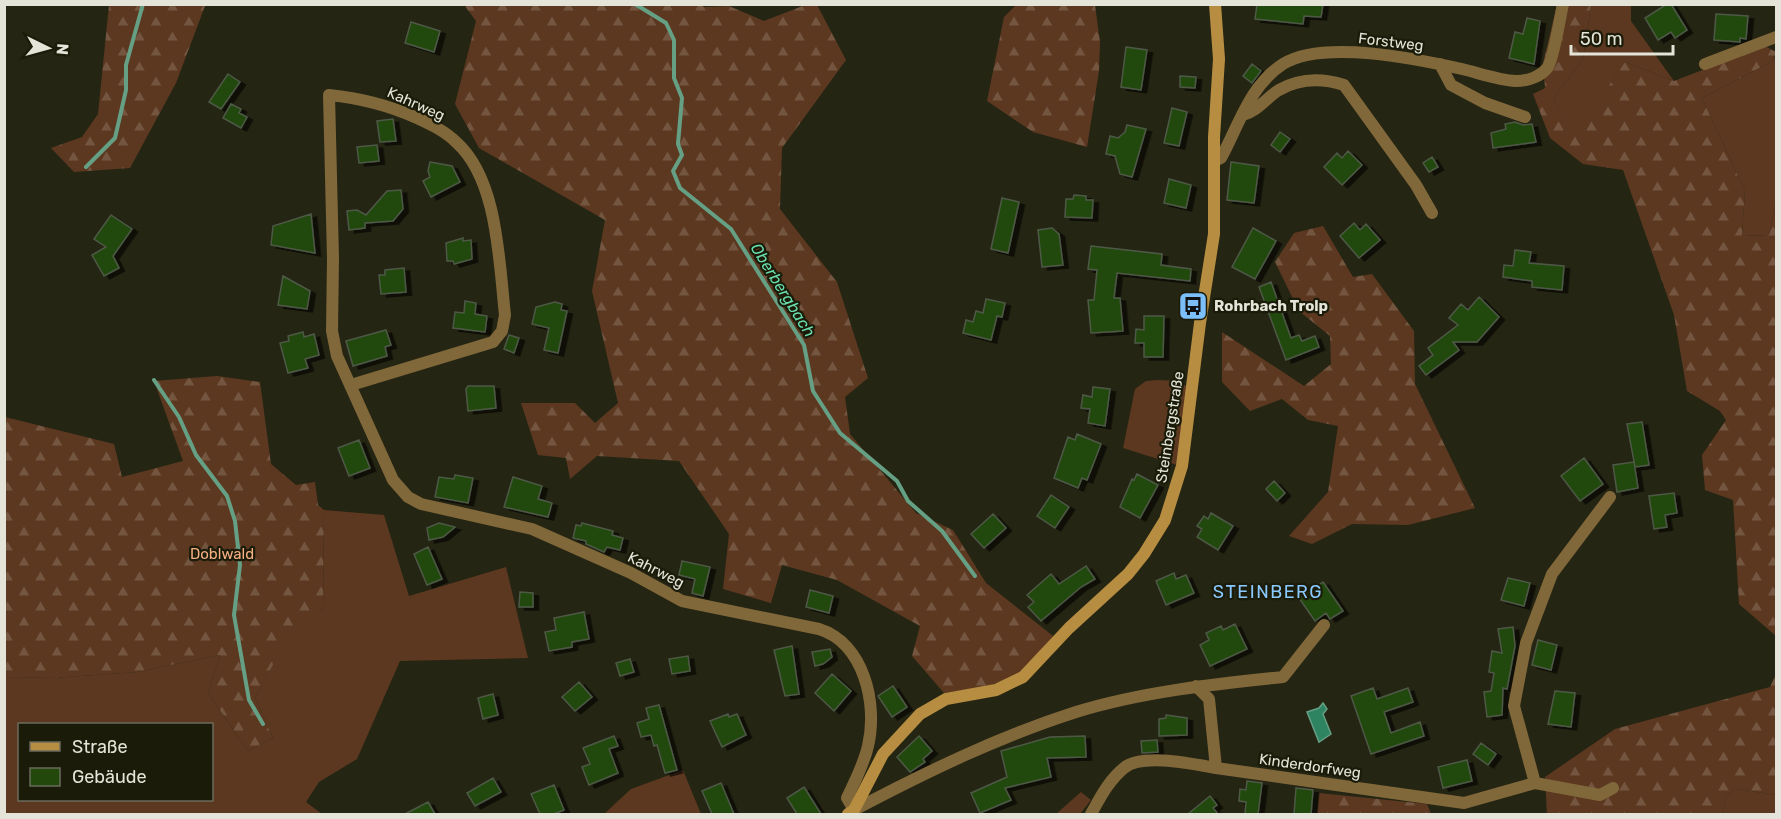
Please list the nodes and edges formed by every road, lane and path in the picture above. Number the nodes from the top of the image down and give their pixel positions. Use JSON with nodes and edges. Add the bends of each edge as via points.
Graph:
{"nodes":[{"id":1,"x":1215,"y":4,"type":"edge"},
{"id":2,"x":1563,"y":4,"type":"edge"},
{"id":3,"x":1776,"y":37,"type":"edge"},
{"id":4,"x":1440,"y":64,"type":"junction"},
{"id":5,"x":1705,"y":64,"type":"dead end"},
{"id":6,"x":1243,"y":115,"type":"junction"},
{"id":7,"x":1525,"y":117,"type":"dead end"},
{"id":8,"x":1215,"y":161,"type":"junction"},
{"id":9,"x":1432,"y":213,"type":"dead end"},
{"id":10,"x":351,"y":385,"type":"junction"},
{"id":11,"x":1610,"y":497,"type":"dead end"},
{"id":12,"x":1324,"y":625,"type":"dead end"},
{"id":13,"x":1196,"y":686,"type":"junction"},
{"id":14,"x":1216,"y":768,"type":"junction"},
{"id":15,"x":1535,"y":783,"type":"junction"},
{"id":16,"x":1613,"y":788,"type":"dead end"},
{"id":17,"x":851,"y":812,"type":"edge"},
{"id":18,"x":1091,"y":814,"type":"edge"}],
"edges":[{"from":1,"to":8,"type":"main road","name":"Steinbergstraße"},
{"from":2,"to":4,"type":"street","name":"Forstweg","via":[[1548,67],[1532,79],[1515,81]]},
{"from":3,"to":5,"type":"street"},
{"from":4,"to":6,"type":"street","name":"Forstweg","via":[[1340,52],[1305,55],[1267,77]]},
{"from":4,"to":7,"type":"street","via":[[1451,85],[1485,103]]},
{"from":6,"to":8,"type":"street","name":"Forstweg","via":[[1221,158]]},
{"from":6,"to":9,"type":"street","via":[[1278,90],[1301,81],[1325,79],[1344,85]]},
{"from":8,"to":17,"type":"main road","name":"Steinbergstraße","via":[[1214,234],[1188,433],[1179,482],[1157,535],[1128,574],[1017,682],[946,699],[920,714],[883,754]]},
{"from":10,"to":10,"type":"street","name":"Kahrweg","via":[[493,342],[502,331],[505,315],[489,200],[467,153],[442,131],[405,112],[370,101],[328,95],[332,332],[337,356]]},
{"from":10,"to":17,"type":"street","name":"Kahrweg","via":[[393,480],[408,497],[421,504],[532,529],[631,573],[682,601],[819,629],[840,638],[853,653],[871,709],[868,744],[847,798]]},
{"from":11,"to":15,"type":"street","via":[[1552,574],[1526,643],[1514,706]]},
{"from":12,"to":13,"type":"street","via":[[1283,677]]},
{"from":13,"to":14,"type":"street","via":[[1209,699]]},
{"from":13,"to":17,"type":"street","via":[[1077,712],[976,748]]},
{"from":14,"to":15,"type":"street","name":"Kinderdorfweg","via":[[1464,803]]},
{"from":14,"to":18,"type":"street","name":"Kinderdorfweg","via":[[1159,759],[1125,766]]},
{"from":15,"to":16,"type":"street","via":[[1600,795]]}]}
